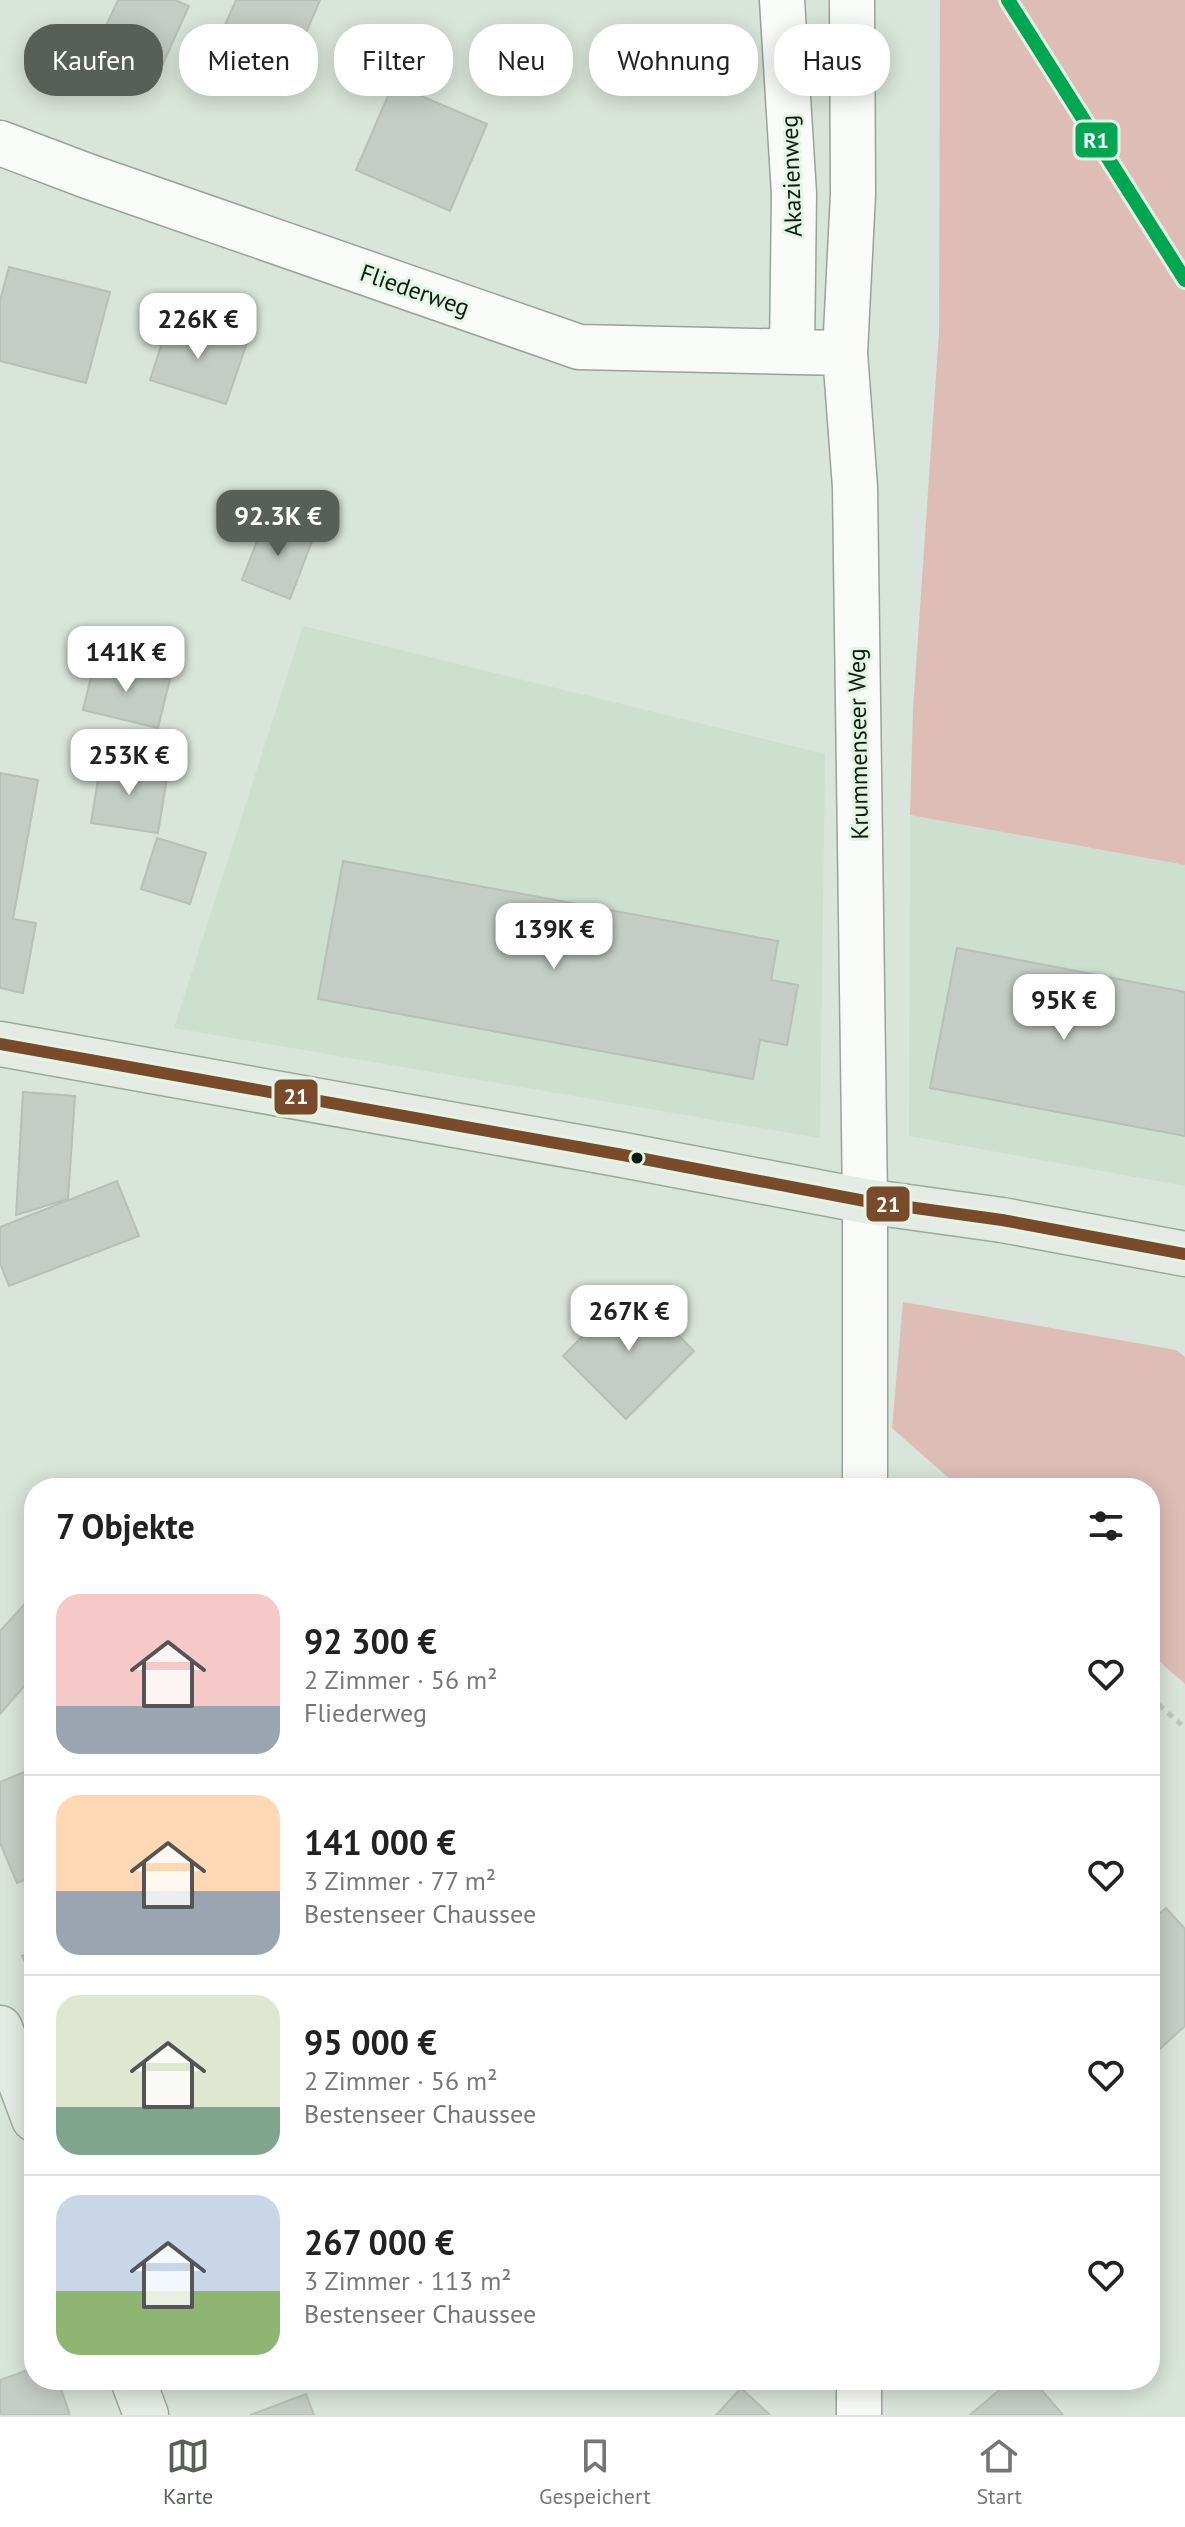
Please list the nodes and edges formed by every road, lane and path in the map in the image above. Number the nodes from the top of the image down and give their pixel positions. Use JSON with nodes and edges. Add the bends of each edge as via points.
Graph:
{"nodes":[{"id":1,"x":782,"y":0,"type":"edge"},
{"id":2,"x":852,"y":0,"type":"edge"},
{"id":3,"x":0,"y":143,"type":"edge"},
{"id":4,"x":792,"y":352,"type":"junction"},
{"id":5,"x":845,"y":353,"type":"junction"},
{"id":6,"x":0,"y":1044,"type":"edge"},
{"id":7,"x":865,"y":1201,"type":"junction"},
{"id":8,"x":1185,"y":1254,"type":"edge"},
{"id":9,"x":865,"y":1478,"type":"edge"},
{"id":10,"x":1160,"y":1706,"type":"edge"},
{"id":11,"x":1185,"y":1728,"type":"edge"},
{"id":12,"x":0,"y":2028,"type":"edge"},
{"id":13,"x":24,"y":2092,"type":"edge"},
{"id":14,"x":137,"y":2390,"type":"edge"},
{"id":15,"x":859,"y":2390,"type":"edge"},
{"id":16,"x":146,"y":2415,"type":"edge"},
{"id":17,"x":859,"y":2415,"type":"edge"}],
"edges":[{"from":1,"to":4,"type":"street","name":"Akazienweg","via":[[794,194]]},
{"from":2,"to":5,"type":"street","name":"Krummenseer Weg","via":[[853,194]]},
{"from":3,"to":4,"type":"street","name":"Fliederweg","via":[[579,347]]},
{"from":4,"to":5,"type":"street","name":"Fliederweg"},
{"from":5,"to":7,"type":"street","name":"Krummenseer Weg","via":[[855,487]]},
{"from":6,"to":7,"type":"main road"},
{"from":7,"to":8,"type":"main road"},
{"from":7,"to":9,"type":"street","name":"Krummenseer Weg"},
{"from":10,"to":11,"type":"path"},
{"from":12,"to":13,"type":"main road"},
{"from":14,"to":16,"type":"main road"},
{"from":15,"to":17,"type":"street"}]}
